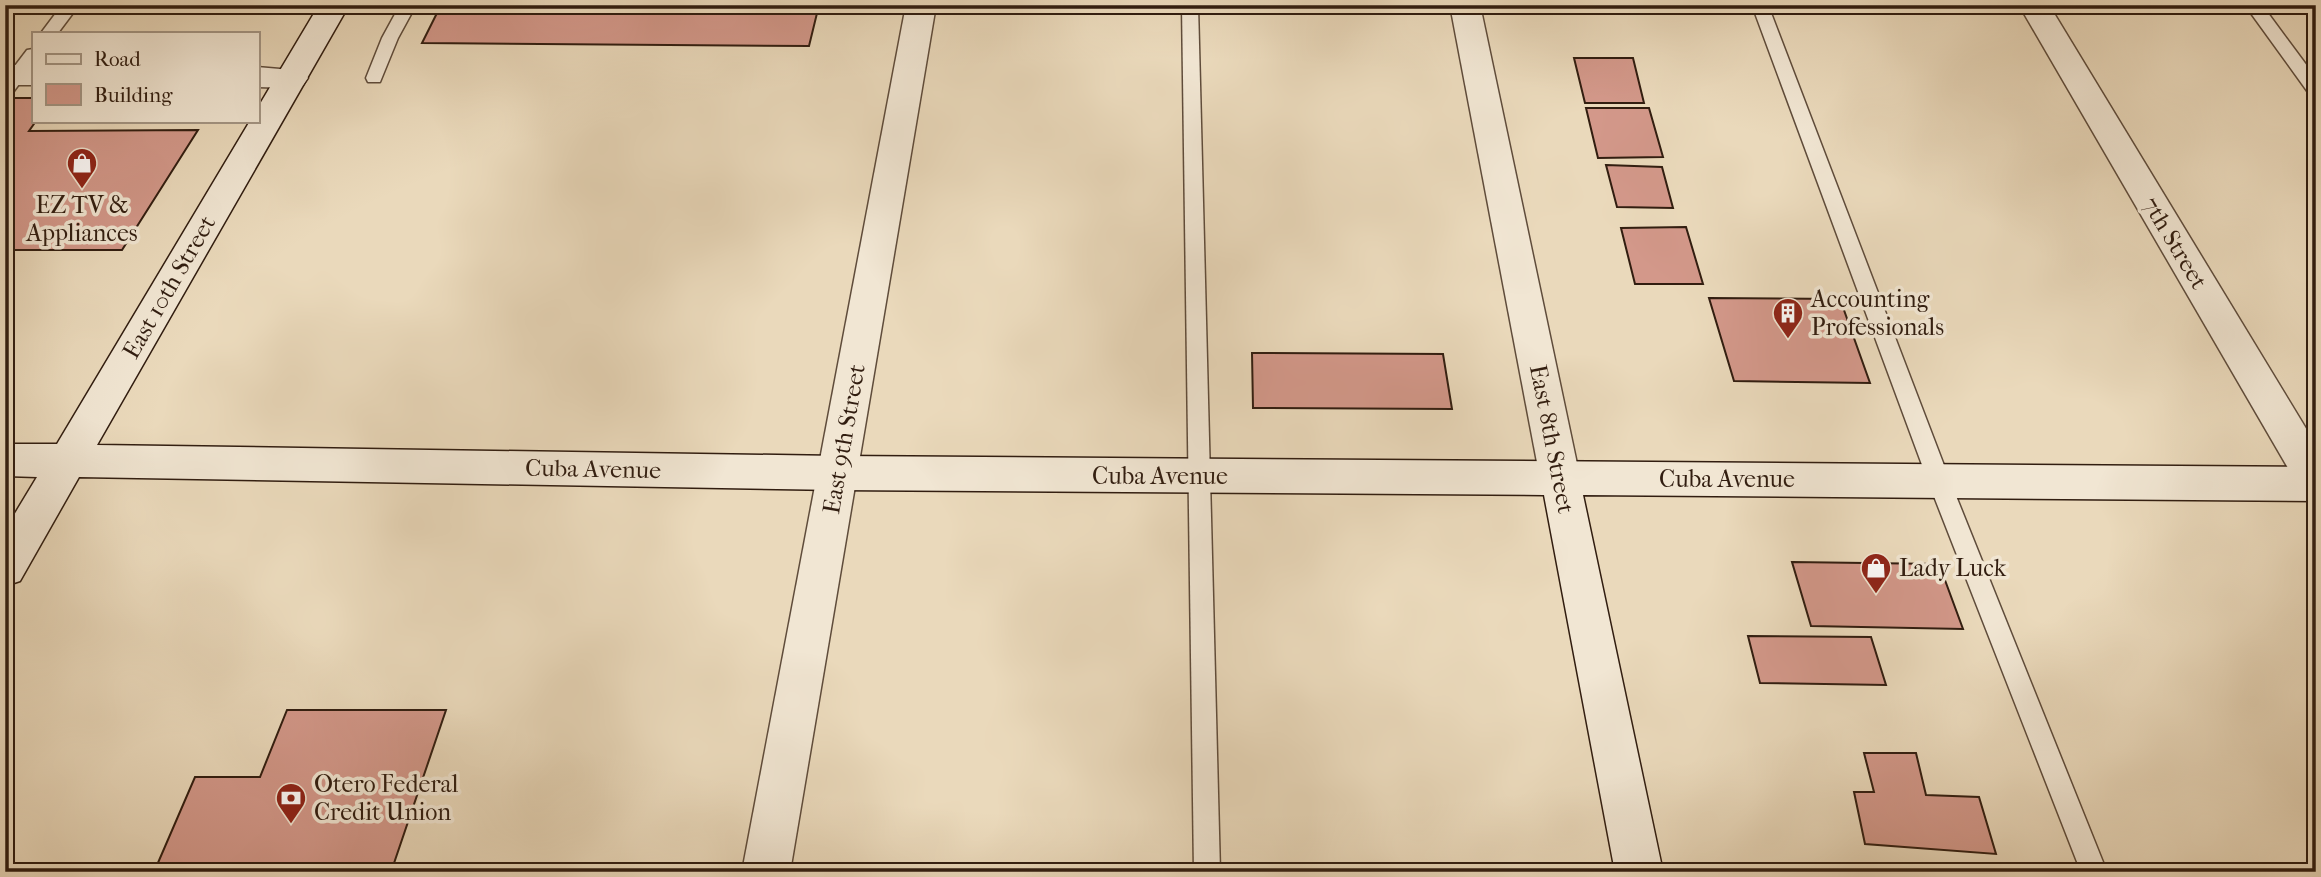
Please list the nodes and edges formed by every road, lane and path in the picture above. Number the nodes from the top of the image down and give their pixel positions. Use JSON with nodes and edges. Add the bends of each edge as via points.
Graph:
{"nodes":[{"id":1,"x":71,"y":5,"type":"edge"},
{"id":2,"x":334,"y":5,"type":"edge"},
{"id":3,"x":408,"y":5,"type":"edge"},
{"id":4,"x":921,"y":5,"type":"edge"},
{"id":5,"x":1190,"y":5,"type":"edge"},
{"id":6,"x":1465,"y":5,"type":"edge"},
{"id":7,"x":1759,"y":5,"type":"edge"},
{"id":8,"x":2034,"y":5,"type":"edge"},
{"id":9,"x":2253,"y":5,"type":"edge"},
{"id":10,"x":50,"y":32,"type":"edge"},
{"id":11,"x":274,"y":78,"type":"edge"},
{"id":12,"x":374,"y":78,"type":"dead end"},
{"id":13,"x":2316,"y":90,"type":"edge"},
{"id":14,"x":259,"y":106,"type":"edge"},
{"id":15,"x":250,"y":122,"type":"edge"},
{"id":16,"x":5,"y":460,"type":"edge"},
{"id":17,"x":68,"y":460,"type":"junction"},
{"id":18,"x":838,"y":473,"type":"junction"},
{"id":19,"x":1201,"y":476,"type":"junction"},
{"id":20,"x":1560,"y":478,"type":"junction"},
{"id":21,"x":1939,"y":481,"type":"junction"},
{"id":22,"x":2316,"y":482,"type":"edge"},
{"id":23,"x":5,"y":568,"type":"edge"},
{"id":24,"x":766,"y":872,"type":"edge"},
{"id":25,"x":1207,"y":872,"type":"edge"},
{"id":26,"x":1639,"y":872,"type":"edge"},
{"id":27,"x":2094,"y":872,"type":"edge"}],
"edges":[{"from":1,"to":10,"type":"lane"},
{"from":2,"to":11,"type":"street","name":"East 10th Street"},
{"from":3,"to":12,"type":"lane"},
{"from":4,"to":18,"type":"street","name":"East 9th Street"},
{"from":5,"to":19,"type":"lane"},
{"from":6,"to":20,"type":"street","name":"East 8th Street"},
{"from":7,"to":21,"type":"lane"},
{"from":8,"to":22,"type":"street","name":"7th Street"},
{"from":9,"to":13,"type":"lane"},
{"from":11,"to":14,"type":"street","name":"East 10th Street"},
{"from":15,"to":17,"type":"street","name":"East 10th Street"},
{"from":16,"to":17,"type":"street","name":"Cuba Avenue"},
{"from":17,"to":18,"type":"street","name":"Cuba Avenue"},
{"from":17,"to":23,"type":"street","name":"East 10th Street"},
{"from":18,"to":19,"type":"street","name":"Cuba Avenue"},
{"from":18,"to":24,"type":"street","name":"East 9th Street"},
{"from":19,"to":20,"type":"street","name":"Cuba Avenue"},
{"from":19,"to":25,"type":"lane"},
{"from":20,"to":21,"type":"street","name":"Cuba Avenue"},
{"from":20,"to":26,"type":"street","name":"East 8th Street"},
{"from":21,"to":22,"type":"street","name":"Cuba Avenue"},
{"from":21,"to":27,"type":"lane"}]}
